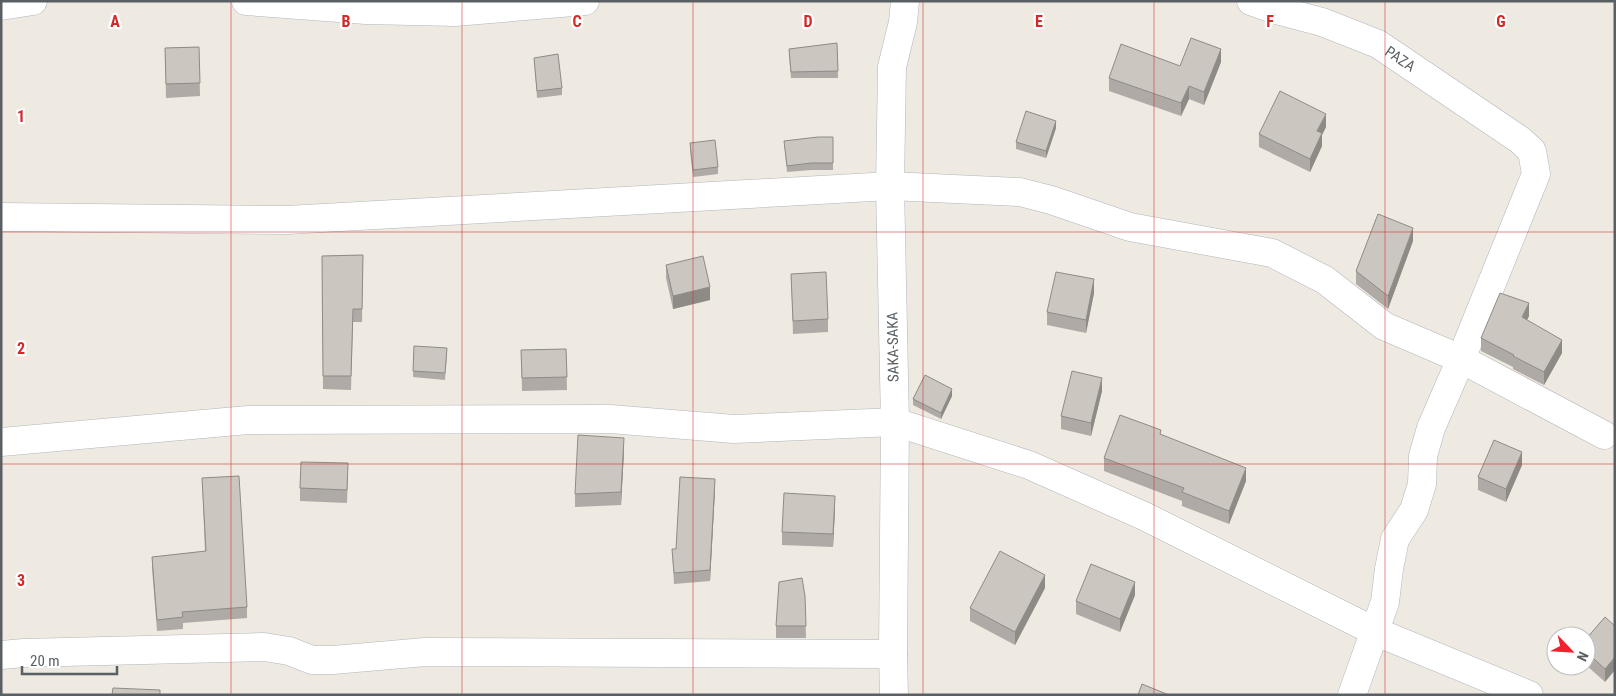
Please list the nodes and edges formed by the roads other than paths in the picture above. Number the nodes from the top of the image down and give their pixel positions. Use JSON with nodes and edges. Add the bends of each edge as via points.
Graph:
{"nodes":[{"id":1,"x":33,"y":1,"type":"edge"},
{"id":2,"x":246,"y":1,"type":"edge"},
{"id":3,"x":585,"y":1,"type":"edge"},
{"id":4,"x":905,"y":1,"type":"edge"},
{"id":5,"x":1251,"y":1,"type":"edge"},
{"id":6,"x":1,"y":6,"type":"edge"},
{"id":7,"x":890,"y":186,"type":"junction"},
{"id":8,"x":1,"y":217,"type":"edge"},
{"id":9,"x":1461,"y":359,"type":"junction"},
{"id":10,"x":895,"y":422,"type":"junction"},
{"id":11,"x":1604,"y":435,"type":"dead end"},
{"id":12,"x":1,"y":442,"type":"edge"},
{"id":13,"x":1374,"y":631,"type":"junction"},
{"id":14,"x":893,"y":654,"type":"junction"},
{"id":15,"x":1,"y":655,"type":"edge"},
{"id":16,"x":894,"y":695,"type":"edge"},
{"id":17,"x":1352,"y":695,"type":"edge"},
{"id":18,"x":1529,"y":695,"type":"edge"}],
"edges":[{"from":1,"to":6,"type":"street"},
{"from":2,"to":3,"type":"street","via":[[366,10],[456,12]]},
{"from":4,"to":7,"type":"street","name":"SAKA-SAKA","via":[[892,67]]},
{"from":5,"to":9,"type":"street","name":"PAZA","via":[[1322,22],[1378,44],[1520,140],[1532,152],[1536,174]]},
{"from":7,"to":8,"type":"street","via":[[287,220]]},
{"from":7,"to":9,"type":"street","via":[[1020,192],[1130,227],[1272,254],[1325,280],[1384,326]]},
{"from":7,"to":10,"type":"street","name":"SAKA-SAKA"},
{"from":9,"to":11,"type":"street"},
{"from":9,"to":13,"type":"street","via":[[1431,428],[1423,456],[1422,484],[1414,510],[1395,539],[1385,602]]},
{"from":10,"to":12,"type":"street","via":[[734,429],[610,419],[248,420]]},
{"from":10,"to":13,"type":"street","via":[[1038,469],[1144,516]]},
{"from":10,"to":14,"type":"street","name":"SAKA-SAKA"},
{"from":13,"to":17,"type":"street"},
{"from":13,"to":18,"type":"street"},
{"from":14,"to":15,"type":"street","via":[[424,652],[312,660],[289,651],[264,647]]},
{"from":14,"to":16,"type":"street","name":"SAKA-SAKA"}]}
